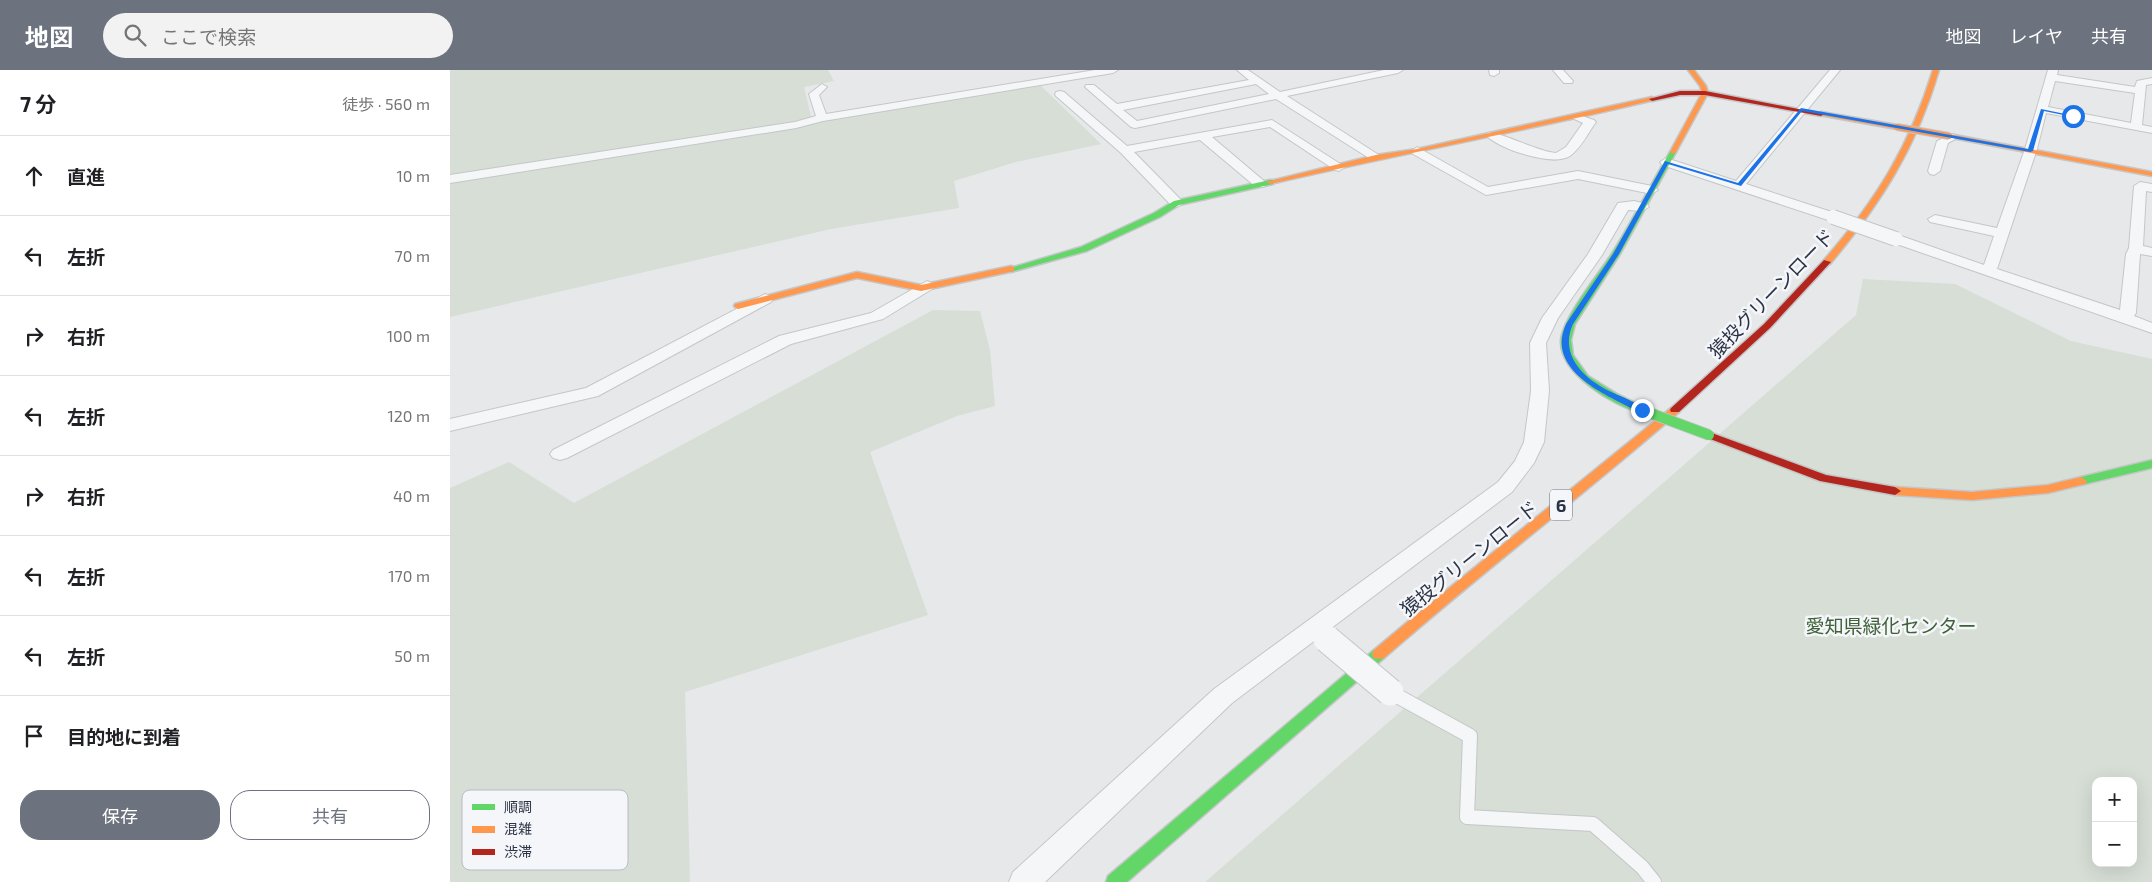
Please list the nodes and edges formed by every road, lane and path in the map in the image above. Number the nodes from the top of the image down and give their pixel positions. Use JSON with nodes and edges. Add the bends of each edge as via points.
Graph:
{"nodes":[{"id":1,"x":1113,"y":70,"type":"edge"},
{"id":2,"x":1242,"y":70,"type":"edge"},
{"id":3,"x":1398,"y":70,"type":"edge"},
{"id":4,"x":1558,"y":70,"type":"edge"},
{"id":5,"x":1691,"y":70,"type":"edge"},
{"id":6,"x":1835,"y":70,"type":"edge"},
{"id":7,"x":1931,"y":70,"type":"edge"},
{"id":8,"x":1936,"y":70,"type":"edge"},
{"id":9,"x":1942,"y":70,"type":"edge"},
{"id":10,"x":2052,"y":73,"type":"edge"},
{"id":11,"x":1568,"y":81,"type":"dead end"},
{"id":12,"x":2152,"y":81,"type":"edge"},
{"id":13,"x":1258,"y":82,"type":"junction"},
{"id":14,"x":1933,"y":86,"type":"junction"},
{"id":15,"x":822,"y":87,"type":"dead end"},
{"id":16,"x":1090,"y":87,"type":"dead end"},
{"id":17,"x":2140,"y":91,"type":"junction"},
{"id":18,"x":1705,"y":93,"type":"junction"},
{"id":19,"x":1060,"y":94,"type":"dead end"},
{"id":20,"x":1279,"y":96,"type":"junction"},
{"id":21,"x":1929,"y":100,"type":"junction"},
{"id":22,"x":1115,"y":108,"type":"junction"},
{"id":23,"x":1801,"y":110,"type":"junction"},
{"id":24,"x":2042,"y":110,"type":"junction"},
{"id":25,"x":1576,"y":116,"type":"junction"},
{"id":26,"x":822,"y":118,"type":"junction"},
{"id":27,"x":2136,"y":127,"type":"junction"},
{"id":28,"x":2152,"y":130,"type":"edge"},
{"id":29,"x":1492,"y":135,"type":"junction"},
{"id":30,"x":1203,"y":136,"type":"junction"},
{"id":31,"x":1951,"y":137,"type":"junction"},
{"id":32,"x":1125,"y":150,"type":"junction"},
{"id":33,"x":1416,"y":151,"type":"junction"},
{"id":34,"x":2030,"y":151,"type":"junction"},
{"id":35,"x":1376,"y":157,"type":"junction"},
{"id":36,"x":1666,"y":162,"type":"junction"},
{"id":37,"x":1339,"y":167,"type":"junction"},
{"id":38,"x":1934,"y":171,"type":"dead end"},
{"id":39,"x":450,"y":179,"type":"edge"},
{"id":40,"x":2146,"y":180,"type":"edge"},
{"id":41,"x":1260,"y":184,"type":"junction"},
{"id":42,"x":1739,"y":185,"type":"junction"},
{"id":43,"x":1652,"y":190,"type":"junction"},
{"id":44,"x":1178,"y":203,"type":"junction"},
{"id":45,"x":1642,"y":206,"type":"junction"},
{"id":46,"x":1935,"y":219,"type":"dead end"},
{"id":47,"x":2002,"y":233,"type":"junction"},
{"id":48,"x":2136,"y":248,"type":"junction"},
{"id":49,"x":2152,"y":252,"type":"edge"},
{"id":50,"x":1989,"y":271,"type":"junction"},
{"id":51,"x":927,"y":286,"type":"junction"},
{"id":52,"x":764,"y":299,"type":"junction"},
{"id":53,"x":738,"y":306,"type":"dead end"},
{"id":54,"x":2119,"y":316,"type":"junction"},
{"id":55,"x":2152,"y":328,"type":"edge"},
{"id":56,"x":450,"y":425,"type":"edge"},
{"id":57,"x":560,"y":454,"type":"dead end"},
{"id":58,"x":2150,"y":466,"type":"edge"},
{"id":59,"x":1356,"y":598,"type":"junction"},
{"id":60,"x":1390,"y":692,"type":"joint"},
{"id":61,"x":1024,"y":882,"type":"edge"},
{"id":62,"x":1114,"y":882,"type":"edge"},
{"id":63,"x":1654,"y":882,"type":"edge"}],
"edges":[{"from":1,"to":26,"type":"street"},
{"from":2,"to":13,"type":"street"},
{"from":3,"to":20,"type":"street"},
{"from":4,"to":11,"type":"street"},
{"from":5,"to":18,"type":"street"},
{"from":6,"to":23,"type":"street"},
{"from":7,"to":14,"type":"street"},
{"from":8,"to":14,"type":"street","name":"猿投グリーンロード","number":"6"},
{"from":9,"to":21,"type":"street"},
{"from":10,"to":17,"type":"street"},
{"from":10,"to":24,"type":"street"},
{"from":12,"to":17,"type":"street","via":[[2142,82]]},
{"from":13,"to":20,"type":"street"},
{"from":13,"to":22,"type":"street"},
{"from":14,"to":21,"type":"street","name":"猿投グリーンロード","number":"6"},
{"from":15,"to":26,"type":"street","via":[[814,94]]},
{"from":16,"to":22,"type":"street"},
{"from":17,"to":27,"type":"street"},
{"from":18,"to":23,"type":"street"},
{"from":18,"to":25,"type":"street","via":[[1680,93]]},
{"from":18,"to":36,"type":"street"},
{"from":19,"to":32,"type":"street"},
{"from":20,"to":22,"type":"street","via":[[1135,125]]},
{"from":20,"to":35,"type":"street"},
{"from":21,"to":62,"type":"street","name":"猿投グリーンロード","number":"6","via":[[1915,137],[1871,209],[1816,275],[1732,361],[1610,466],[1458,586]]},
{"from":23,"to":31,"type":"street","bridge":true},
{"from":23,"to":42,"type":"street"},
{"from":24,"to":27,"type":"street"},
{"from":24,"to":34,"type":"street"},
{"from":25,"to":29,"type":"street"},
{"from":25,"to":29,"type":"street","via":[[1590,122],[1565,155],[1558,157],[1523,150]]},
{"from":26,"to":39,"type":"street","via":[[796,125]]},
{"from":27,"to":28,"type":"street"},
{"from":29,"to":33,"type":"street"},
{"from":30,"to":32,"type":"street"},
{"from":30,"to":37,"type":"street","via":[[1272,123]]},
{"from":30,"to":41,"type":"street"},
{"from":31,"to":34,"type":"street"},
{"from":31,"to":38,"type":"street","via":[[1943,141]]},
{"from":32,"to":44,"type":"street"},
{"from":33,"to":35,"type":"street"},
{"from":33,"to":43,"type":"street","via":[[1486,191],[1578,175]]},
{"from":34,"to":40,"type":"street"},
{"from":34,"to":47,"type":"street"},
{"from":35,"to":37,"type":"street"},
{"from":36,"to":42,"type":"street"},
{"from":36,"to":43,"type":"street"},
{"from":37,"to":41,"type":"street"},
{"from":40,"to":48,"type":"street"},
{"from":41,"to":44,"type":"street"},
{"from":42,"to":50,"type":"street","bridge":true},
{"from":43,"to":45,"type":"street"},
{"from":44,"to":51,"type":"street","via":[[1084,249],[1019,268]]},
{"from":45,"to":58,"type":"street","bridge":true,"via":[[1565,335],[1566,351],[1572,365],[1596,387],[1642,410],[1824,478],[1893,491],[1972,496],[2048,489]]},
{"from":45,"to":59,"type":"street","via":[[1623,206],[1595,255],[1550,318],[1538,343],[1540,391],[1534,442],[1524,464],[1505,487]]},
{"from":46,"to":47,"type":"street"},
{"from":47,"to":50,"type":"street"},
{"from":48,"to":49,"type":"street"},
{"from":48,"to":54,"type":"street","via":[[2128,312]]},
{"from":50,"to":54,"type":"street"},
{"from":51,"to":52,"type":"street","via":[[920,288],[857,275]]},
{"from":51,"to":57,"type":"street","via":[[877,316],[785,340]]},
{"from":52,"to":53,"type":"street"},
{"from":52,"to":56,"type":"street","via":[[592,392]]},
{"from":54,"to":55,"type":"street"},
{"from":59,"to":60,"type":"street","bridge":true,"via":[[1366,608],[1324,638]]},
{"from":59,"to":61,"type":"street","via":[[1223,696]]},
{"from":60,"to":63,"type":"lane","via":[[1470,736],[1467,817],[1593,824],[1642,867]]}]}
